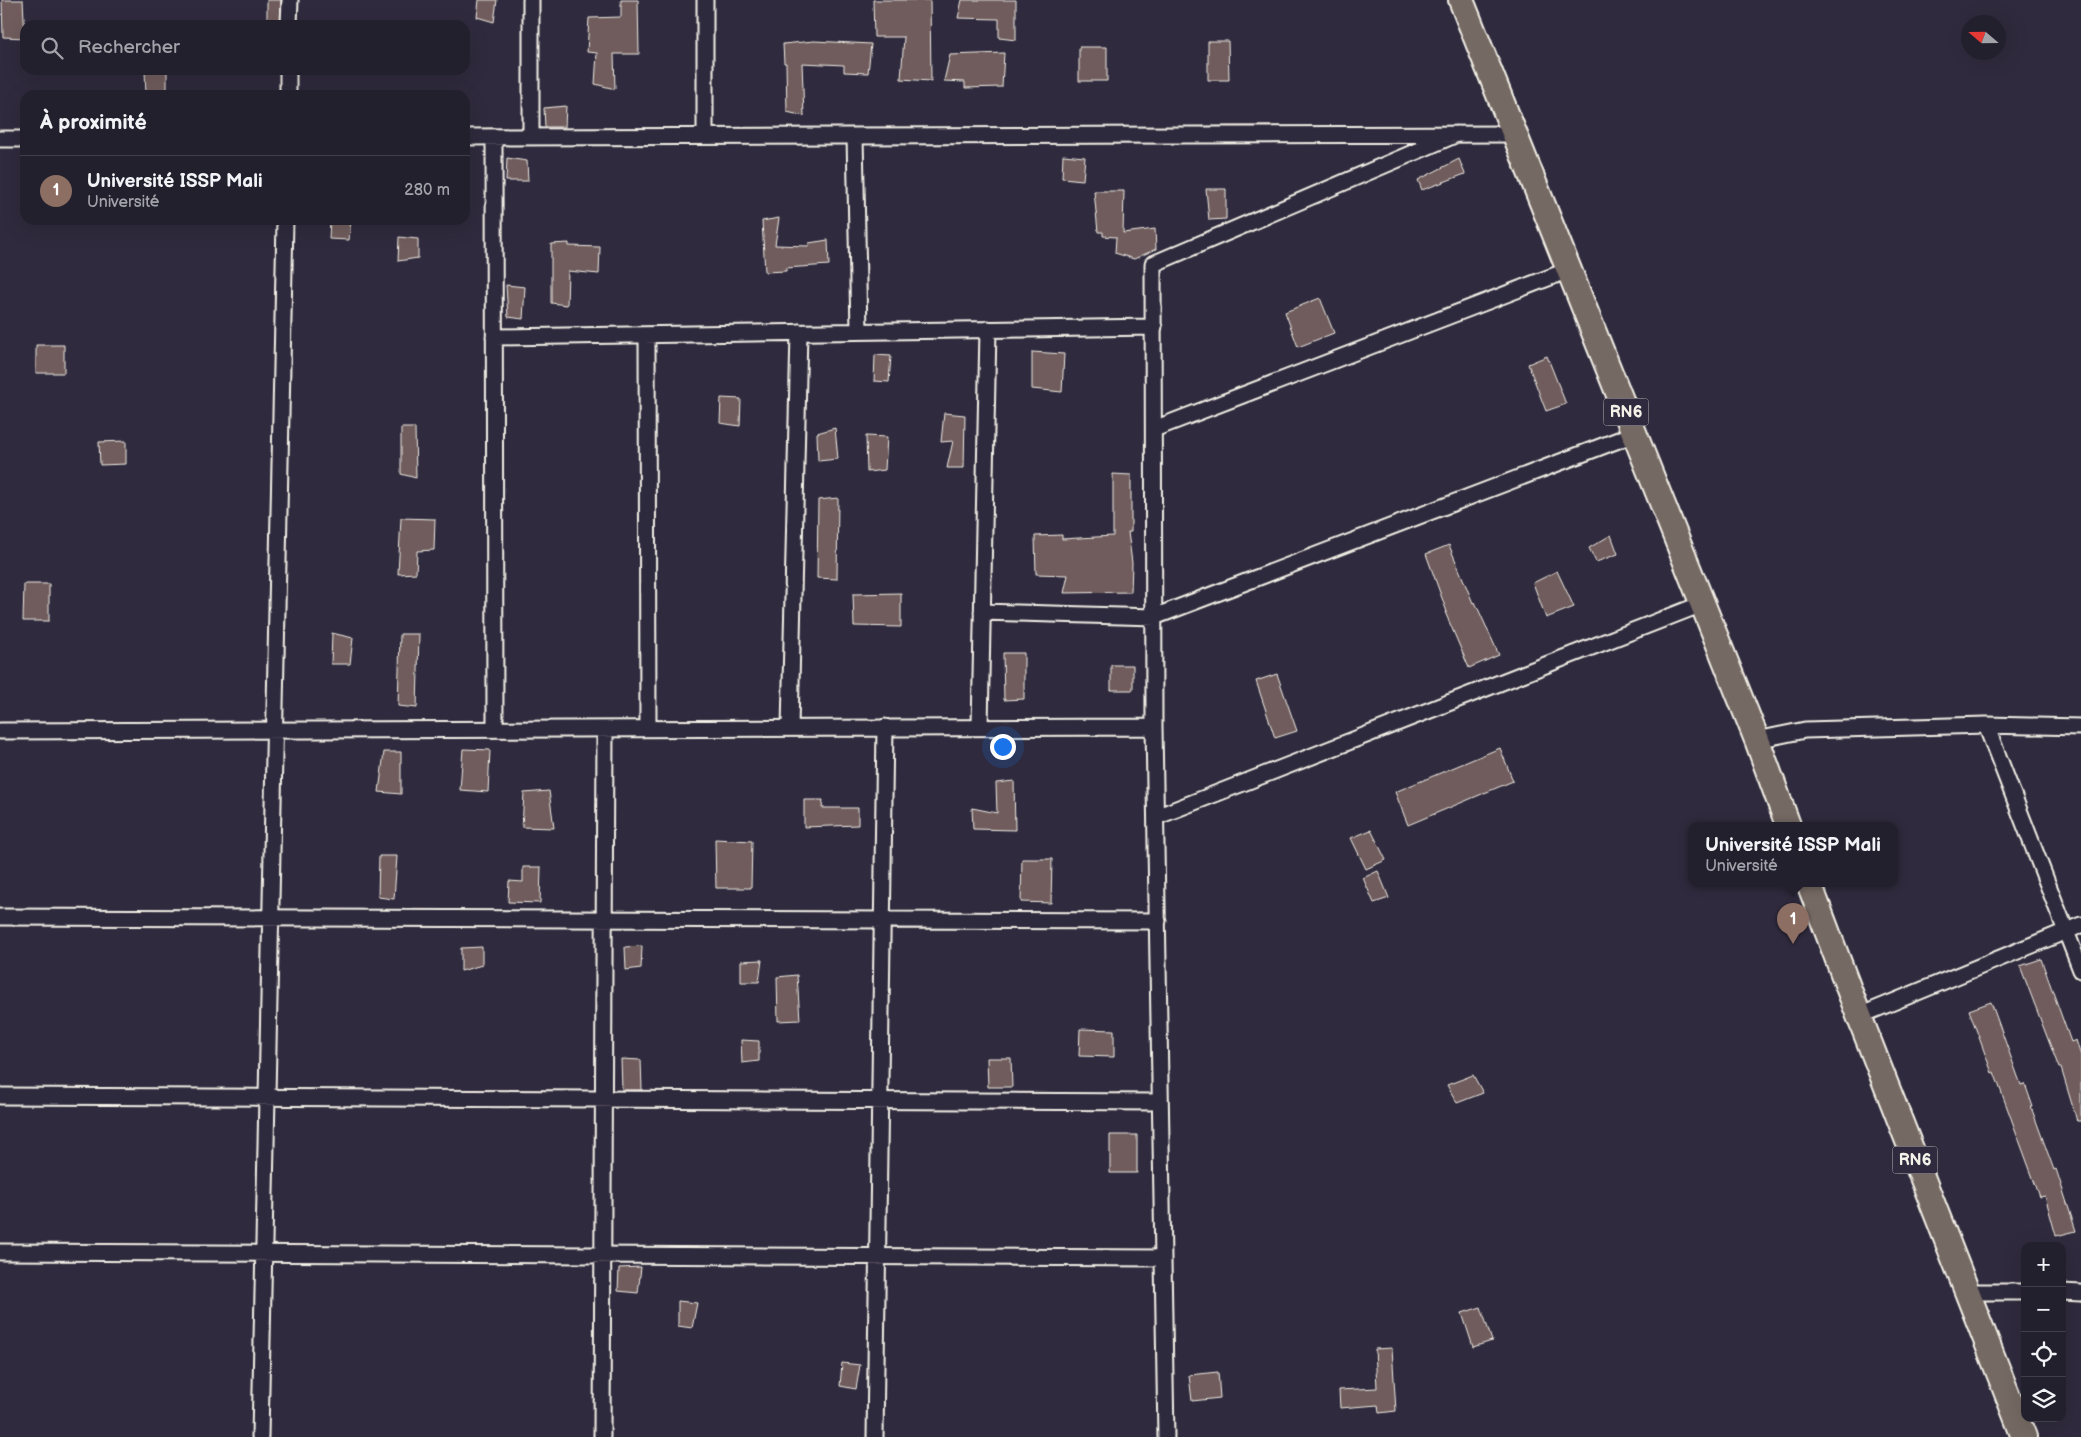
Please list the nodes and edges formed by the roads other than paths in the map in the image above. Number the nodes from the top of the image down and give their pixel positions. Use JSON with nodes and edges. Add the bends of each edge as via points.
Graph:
{"nodes":[{"id":1,"x":290,"y":0,"type":"edge"},
{"id":2,"x":531,"y":0,"type":"edge"},
{"id":3,"x":705,"y":0,"type":"edge"},
{"id":4,"x":1461,"y":0,"type":"edge"},
{"id":5,"x":289,"y":20,"type":"edge"},
{"id":6,"x":288,"y":75,"type":"edge"},
{"id":7,"x":288,"y":90,"type":"edge"},
{"id":8,"x":1457,"y":134,"type":"junction"},
{"id":9,"x":1514,"y":134,"type":"junction"},
{"id":10,"x":705,"y":136,"type":"junction"},
{"id":11,"x":855,"y":136,"type":"junction"},
{"id":12,"x":494,"y":137,"type":"junction"},
{"id":13,"x":531,"y":137,"type":"junction"},
{"id":14,"x":470,"y":138,"type":"edge"},
{"id":15,"x":0,"y":139,"type":"edge"},
{"id":16,"x":20,"y":139,"type":"edge"},
{"id":17,"x":285,"y":225,"type":"edge"},
{"id":18,"x":1569,"y":270,"type":"junction"},
{"id":19,"x":1154,"y":327,"type":"junction"},
{"id":20,"x":988,"y":329,"type":"junction"},
{"id":21,"x":859,"y":331,"type":"junction"},
{"id":22,"x":799,"y":332,"type":"junction"},
{"id":23,"x":647,"y":334,"type":"junction"},
{"id":24,"x":494,"y":337,"type":"junction"},
{"id":25,"x":1154,"y":429,"type":"junction"},
{"id":26,"x":1634,"y":434,"type":"junction"},
{"id":27,"x":1702,"y":604,"type":"junction"},
{"id":28,"x":982,"y":612,"type":"junction"},
{"id":29,"x":1154,"y":617,"type":"junction"},
{"id":30,"x":1986,"y":725,"type":"junction"},
{"id":31,"x":980,"y":727,"type":"junction"},
{"id":32,"x":1154,"y":727,"type":"junction"},
{"id":33,"x":648,"y":728,"type":"junction"},
{"id":34,"x":790,"y":728,"type":"junction"},
{"id":35,"x":885,"y":728,"type":"junction"},
{"id":36,"x":2081,"y":728,"type":"edge"},
{"id":37,"x":275,"y":729,"type":"junction"},
{"id":38,"x":495,"y":729,"type":"junction"},
{"id":39,"x":605,"y":729,"type":"junction"},
{"id":40,"x":0,"y":731,"type":"edge"},
{"id":41,"x":1757,"y":740,"type":"junction"},
{"id":42,"x":1156,"y":817,"type":"junction"},
{"id":43,"x":1787,"y":822,"type":"edge"},
{"id":44,"x":1811,"y":887,"type":"edge"},
{"id":45,"x":0,"y":917,"type":"edge"},
{"id":46,"x":271,"y":918,"type":"junction"},
{"id":47,"x":604,"y":919,"type":"junction"},
{"id":48,"x":882,"y":920,"type":"junction"},
{"id":49,"x":1158,"y":921,"type":"junction"},
{"id":50,"x":2081,"y":925,"type":"edge"},
{"id":51,"x":2066,"y":931,"type":"junction"},
{"id":52,"x":2081,"y":970,"type":"edge"},
{"id":53,"x":1859,"y":1016,"type":"junction"},
{"id":54,"x":0,"y":1096,"type":"edge"},
{"id":55,"x":267,"y":1097,"type":"junction"},
{"id":56,"x":604,"y":1099,"type":"junction"},
{"id":57,"x":879,"y":1101,"type":"junction"},
{"id":58,"x":1160,"y":1102,"type":"junction"},
{"id":59,"x":0,"y":1252,"type":"edge"},
{"id":60,"x":264,"y":1253,"type":"junction"},
{"id":61,"x":603,"y":1255,"type":"junction"},
{"id":62,"x":877,"y":1257,"type":"junction"},
{"id":63,"x":1163,"y":1258,"type":"junction"},
{"id":64,"x":1967,"y":1292,"type":"junction"},
{"id":65,"x":2021,"y":1292,"type":"edge"},
{"id":66,"x":2066,"y":1292,"type":"edge"},
{"id":67,"x":2081,"y":1292,"type":"edge"},
{"id":68,"x":260,"y":1437,"type":"edge"},
{"id":69,"x":602,"y":1437,"type":"edge"},
{"id":70,"x":875,"y":1437,"type":"edge"},
{"id":71,"x":1166,"y":1437,"type":"edge"},
{"id":72,"x":2024,"y":1437,"type":"edge"}],
"edges":[{"from":1,"to":5,"type":"street"},
{"from":2,"to":13,"type":"street"},
{"from":3,"to":10,"type":"street"},
{"from":4,"to":9,"type":"main road","number":"RN6"},
{"from":6,"to":7,"type":"street"},
{"from":8,"to":9,"type":"street"},
{"from":8,"to":11,"type":"street"},
{"from":8,"to":19,"type":"street","via":[[1153,264]]},
{"from":9,"to":18,"type":"main road","number":"RN6"},
{"from":10,"to":11,"type":"street"},
{"from":10,"to":13,"type":"street"},
{"from":11,"to":21,"type":"street"},
{"from":12,"to":13,"type":"street"},
{"from":12,"to":14,"type":"street"},
{"from":12,"to":24,"type":"street"},
{"from":15,"to":16,"type":"street"},
{"from":17,"to":37,"type":"street"},
{"from":18,"to":25,"type":"street"},
{"from":18,"to":26,"type":"main road","number":"RN6"},
{"from":19,"to":20,"type":"street"},
{"from":19,"to":25,"type":"street"},
{"from":20,"to":21,"type":"street"},
{"from":20,"to":28,"type":"street"},
{"from":21,"to":22,"type":"street"},
{"from":22,"to":23,"type":"street"},
{"from":22,"to":34,"type":"street"},
{"from":23,"to":24,"type":"street"},
{"from":23,"to":33,"type":"street"},
{"from":24,"to":38,"type":"street"},
{"from":25,"to":29,"type":"street"},
{"from":26,"to":27,"type":"main road","number":"RN6"},
{"from":26,"to":29,"type":"street"},
{"from":27,"to":41,"type":"main road","number":"RN6"},
{"from":27,"to":42,"type":"street"},
{"from":28,"to":29,"type":"street"},
{"from":28,"to":31,"type":"street"},
{"from":29,"to":32,"type":"street"},
{"from":30,"to":36,"type":"street"},
{"from":30,"to":41,"type":"street","via":[[1805,730]]},
{"from":30,"to":51,"type":"street"},
{"from":31,"to":32,"type":"street"},
{"from":31,"to":35,"type":"street"},
{"from":32,"to":42,"type":"street"},
{"from":33,"to":34,"type":"street"},
{"from":33,"to":39,"type":"street"},
{"from":34,"to":35,"type":"street"},
{"from":35,"to":48,"type":"street"},
{"from":37,"to":38,"type":"street"},
{"from":37,"to":40,"type":"street"},
{"from":37,"to":46,"type":"street"},
{"from":38,"to":39,"type":"street"},
{"from":39,"to":47,"type":"street"},
{"from":41,"to":43,"type":"main road","number":"RN6"},
{"from":42,"to":49,"type":"street"},
{"from":44,"to":53,"type":"main road","number":"RN6"},
{"from":45,"to":46,"type":"street"},
{"from":46,"to":47,"type":"street"},
{"from":46,"to":55,"type":"street"},
{"from":47,"to":48,"type":"street"},
{"from":47,"to":56,"type":"street"},
{"from":48,"to":49,"type":"street"},
{"from":48,"to":57,"type":"street"},
{"from":49,"to":58,"type":"street"},
{"from":50,"to":51,"type":"street"},
{"from":51,"to":52,"type":"street"},
{"from":51,"to":53,"type":"street"},
{"from":53,"to":64,"type":"main road","number":"RN6"},
{"from":54,"to":55,"type":"street"},
{"from":55,"to":56,"type":"street"},
{"from":55,"to":60,"type":"street"},
{"from":56,"to":57,"type":"street"},
{"from":56,"to":61,"type":"street"},
{"from":57,"to":58,"type":"street"},
{"from":57,"to":62,"type":"street"},
{"from":58,"to":63,"type":"street"},
{"from":59,"to":60,"type":"street"},
{"from":60,"to":61,"type":"street"},
{"from":60,"to":68,"type":"street"},
{"from":61,"to":62,"type":"street"},
{"from":61,"to":69,"type":"street"},
{"from":62,"to":63,"type":"street"},
{"from":62,"to":70,"type":"street"},
{"from":63,"to":71,"type":"street"},
{"from":64,"to":65,"type":"street"},
{"from":64,"to":72,"type":"main road","number":"RN6"},
{"from":66,"to":67,"type":"street"}]}
